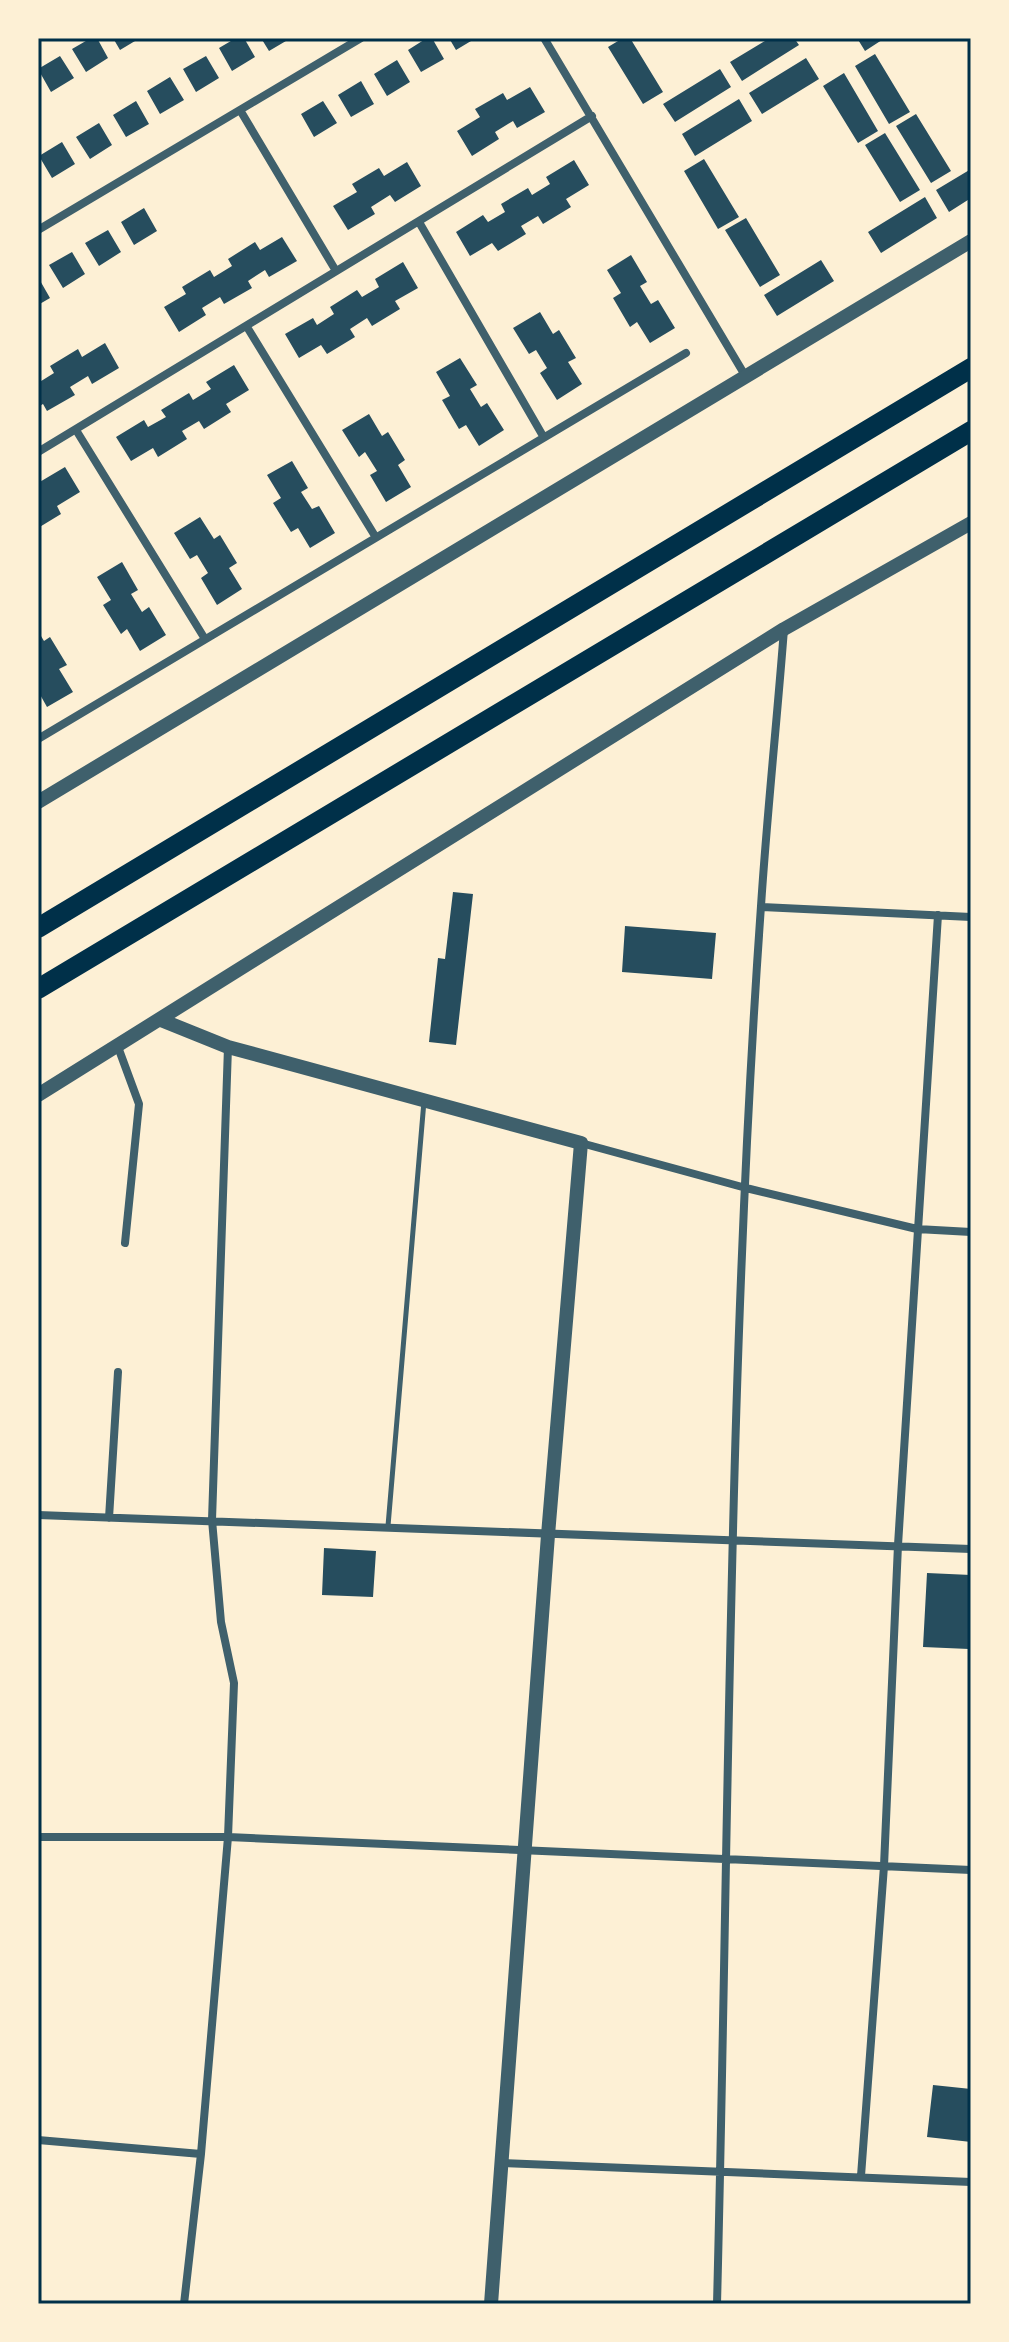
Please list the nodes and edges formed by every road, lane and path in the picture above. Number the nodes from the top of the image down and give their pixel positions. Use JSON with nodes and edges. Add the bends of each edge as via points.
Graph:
{"nodes":[{"id":1,"x":361,"y":38,"type":"edge"},
{"id":2,"x":544,"y":38,"type":"edge"},
{"id":3,"x":240,"y":110,"type":"junction"},
{"id":4,"x":592,"y":116,"type":"junction"},
{"id":5,"x":419,"y":222,"type":"junction"},
{"id":6,"x":38,"y":230,"type":"edge"},
{"id":7,"x":971,"y":241,"type":"edge"},
{"id":8,"x":336,"y":271,"type":"junction"},
{"id":9,"x":247,"y":327,"type":"junction"},
{"id":10,"x":686,"y":353,"type":"dead end"},
{"id":11,"x":971,"y":368,"type":"edge"},
{"id":12,"x":746,"y":377,"type":"junction"},
{"id":13,"x":76,"y":430,"type":"junction"},
{"id":14,"x":971,"y":431,"type":"edge"},
{"id":15,"x":543,"y":436,"type":"junction"},
{"id":16,"x":38,"y":452,"type":"edge"},
{"id":17,"x":971,"y":523,"type":"edge"},
{"id":18,"x":375,"y":536,"type":"junction"},
{"id":19,"x":784,"y":629,"type":"junction"},
{"id":20,"x":205,"y":639,"type":"junction"},
{"id":21,"x":38,"y":739,"type":"edge"},
{"id":22,"x":38,"y":802,"type":"edge"},
{"id":23,"x":761,"y":907,"type":"junction"},
{"id":24,"x":938,"y":915,"type":"junction"},
{"id":25,"x":971,"y":917,"type":"edge"},
{"id":26,"x":38,"y":928,"type":"edge"},
{"id":27,"x":38,"y":989,"type":"edge"},
{"id":28,"x":161,"y":1020,"type":"junction"},
{"id":29,"x":118,"y":1047,"type":"junction"},
{"id":30,"x":228,"y":1047,"type":"junction"},
{"id":31,"x":38,"y":1095,"type":"edge"},
{"id":32,"x":424,"y":1100,"type":"junction"},
{"id":33,"x":581,"y":1143,"type":"junction"},
{"id":34,"x":746,"y":1188,"type":"junction"},
{"id":35,"x":917,"y":1229,"type":"junction"},
{"id":36,"x":971,"y":1232,"type":"edge"},
{"id":37,"x":125,"y":1243,"type":"dead end"},
{"id":38,"x":118,"y":1372,"type":"dead end"},
{"id":39,"x":38,"y":1515,"type":"edge"},
{"id":40,"x":109,"y":1518,"type":"junction"},
{"id":41,"x":212,"y":1520,"type":"junction"},
{"id":42,"x":388,"y":1526,"type":"junction"},
{"id":43,"x":548,"y":1535,"type":"junction"},
{"id":44,"x":733,"y":1539,"type":"junction"},
{"id":45,"x":898,"y":1545,"type":"junction"},
{"id":46,"x":971,"y":1549,"type":"edge"},
{"id":47,"x":38,"y":1837,"type":"edge"},
{"id":48,"x":228,"y":1837,"type":"junction"},
{"id":49,"x":525,"y":1849,"type":"junction"},
{"id":50,"x":727,"y":1858,"type":"junction"},
{"id":51,"x":884,"y":1866,"type":"junction"},
{"id":52,"x":971,"y":1870,"type":"edge"},
{"id":53,"x":38,"y":2140,"type":"edge"},
{"id":54,"x":201,"y":2154,"type":"junction"},
{"id":55,"x":502,"y":2163,"type":"junction"},
{"id":56,"x":721,"y":2171,"type":"junction"},
{"id":57,"x":861,"y":2176,"type":"junction"},
{"id":58,"x":971,"y":2182,"type":"edge"},
{"id":59,"x":184,"y":2304,"type":"edge"},
{"id":60,"x":491,"y":2304,"type":"edge"},
{"id":61,"x":717,"y":2304,"type":"edge"}],
"edges":[{"from":1,"to":3,"type":"street"},
{"from":2,"to":4,"type":"street"},
{"from":3,"to":6,"type":"street"},
{"from":3,"to":8,"type":"street"},
{"from":4,"to":5,"type":"street"},
{"from":4,"to":12,"type":"street"},
{"from":5,"to":8,"type":"street"},
{"from":5,"to":15,"type":"street"},
{"from":7,"to":12,"type":"street"},
{"from":8,"to":9,"type":"street"},
{"from":9,"to":13,"type":"street"},
{"from":9,"to":18,"type":"street"},
{"from":10,"to":15,"type":"street"},
{"from":11,"to":26,"type":"highway"},
{"from":12,"to":22,"type":"street"},
{"from":13,"to":16,"type":"street"},
{"from":13,"to":20,"type":"street"},
{"from":14,"to":27,"type":"highway"},
{"from":15,"to":18,"type":"street"},
{"from":17,"to":19,"type":"street"},
{"from":18,"to":20,"type":"street"},
{"from":19,"to":23,"type":"street"},
{"from":19,"to":28,"type":"street"},
{"from":20,"to":21,"type":"street"},
{"from":23,"to":24,"type":"street"},
{"from":23,"to":34,"type":"street"},
{"from":24,"to":25,"type":"street"},
{"from":24,"to":35,"type":"street"},
{"from":28,"to":29,"type":"street"},
{"from":28,"to":30,"type":"street"},
{"from":29,"to":31,"type":"street"},
{"from":29,"to":37,"type":"street","via":[[139,1104]]},
{"from":30,"to":32,"type":"street"},
{"from":30,"to":41,"type":"street"},
{"from":32,"to":33,"type":"street"},
{"from":32,"to":42,"type":"lane"},
{"from":33,"to":34,"type":"street"},
{"from":33,"to":43,"type":"street"},
{"from":34,"to":35,"type":"street"},
{"from":34,"to":44,"type":"street"},
{"from":35,"to":36,"type":"street"},
{"from":35,"to":45,"type":"street"},
{"from":38,"to":40,"type":"street"},
{"from":39,"to":40,"type":"street"},
{"from":40,"to":41,"type":"street"},
{"from":41,"to":42,"type":"street"},
{"from":41,"to":48,"type":"street","via":[[221,1622],[234,1683]]},
{"from":42,"to":43,"type":"street"},
{"from":43,"to":44,"type":"street"},
{"from":43,"to":49,"type":"street"},
{"from":44,"to":45,"type":"street"},
{"from":44,"to":50,"type":"street"},
{"from":45,"to":46,"type":"street"},
{"from":45,"to":51,"type":"street"},
{"from":47,"to":48,"type":"street"},
{"from":48,"to":49,"type":"street"},
{"from":48,"to":54,"type":"street"},
{"from":49,"to":50,"type":"street"},
{"from":49,"to":55,"type":"street"},
{"from":50,"to":51,"type":"street"},
{"from":50,"to":56,"type":"street"},
{"from":51,"to":52,"type":"street"},
{"from":51,"to":57,"type":"street"},
{"from":53,"to":54,"type":"street"},
{"from":54,"to":59,"type":"street"},
{"from":55,"to":56,"type":"street"},
{"from":55,"to":60,"type":"street"},
{"from":56,"to":57,"type":"street"},
{"from":56,"to":61,"type":"street"},
{"from":57,"to":58,"type":"street"}]}
